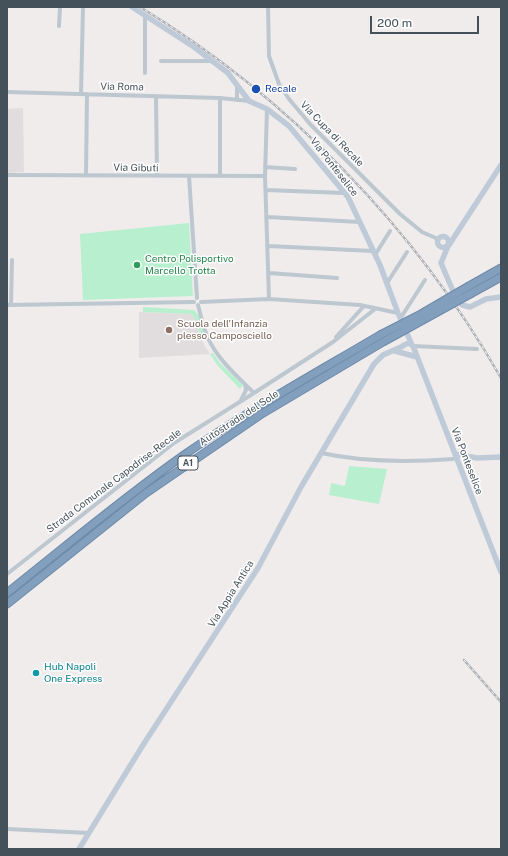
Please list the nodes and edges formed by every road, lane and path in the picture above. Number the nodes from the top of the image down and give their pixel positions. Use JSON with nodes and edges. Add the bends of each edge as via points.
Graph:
{"nodes":[{"id":1,"x":60,"y":7,"type":"edge"},
{"id":2,"x":83,"y":7,"type":"edge"},
{"id":3,"x":132,"y":7,"type":"edge"},
{"id":4,"x":268,"y":7,"type":"edge"},
{"id":5,"x":145,"y":16,"type":"junction"},
{"id":6,"x":59,"y":26,"type":"dead end"},
{"id":7,"x":161,"y":61,"type":"dead end"},
{"id":8,"x":213,"y":62,"type":"junction"},
{"id":9,"x":145,"y":73,"type":"dead end"},
{"id":10,"x":237,"y":84,"type":"junction"},
{"id":11,"x":7,"y":92,"type":"edge"},
{"id":12,"x":81,"y":94,"type":"junction"},
{"id":13,"x":87,"y":94,"type":"junction"},
{"id":14,"x":156,"y":96,"type":"junction"},
{"id":15,"x":220,"y":98,"type":"junction"},
{"id":16,"x":237,"y":100,"type":"junction"},
{"id":17,"x":249,"y":101,"type":"junction"},
{"id":18,"x":267,"y":109,"type":"junction"},
{"id":19,"x":501,"y":165,"type":"edge"},
{"id":20,"x":265,"y":167,"type":"junction"},
{"id":21,"x":294,"y":169,"type":"dead end"},
{"id":22,"x":7,"y":175,"type":"edge"},
{"id":23,"x":86,"y":175,"type":"junction"},
{"id":24,"x":157,"y":176,"type":"junction"},
{"id":25,"x":189,"y":176,"type":"junction"},
{"id":26,"x":220,"y":176,"type":"junction"},
{"id":27,"x":265,"y":176,"type":"junction"},
{"id":28,"x":266,"y":190,"type":"junction"},
{"id":29,"x":344,"y":193,"type":"junction"},
{"id":30,"x":267,"y":218,"type":"junction"},
{"id":31,"x":360,"y":222,"type":"junction"},
{"id":32,"x":390,"y":232,"type":"dead end"},
{"id":33,"x":454,"y":236,"type":"junction"},
{"id":34,"x":445,"y":237,"type":"junction"},
{"id":35,"x":438,"y":239,"type":"junction"},
{"id":36,"x":448,"y":245,"type":"junction"},
{"id":37,"x":268,"y":246,"type":"junction"},
{"id":38,"x":439,"y":246,"type":"junction"},
{"id":39,"x":407,"y":252,"type":"dead end"},
{"id":40,"x":374,"y":253,"type":"junction"},
{"id":41,"x":443,"y":256,"type":"junction"},
{"id":42,"x":12,"y":260,"type":"dead end"},
{"id":43,"x":501,"y":268,"type":"edge"},
{"id":44,"x":269,"y":274,"type":"junction"},
{"id":45,"x":501,"y":277,"type":"edge"},
{"id":46,"x":337,"y":278,"type":"dead end"},
{"id":47,"x":425,"y":280,"type":"dead end"},
{"id":48,"x":387,"y":283,"type":"junction"},
{"id":49,"x":470,"y":290,"type":"junction"},
{"id":50,"x":453,"y":291,"type":"dead end"},
{"id":51,"x":501,"y":297,"type":"edge"},
{"id":52,"x":269,"y":299,"type":"junction"},
{"id":53,"x":195,"y":300,"type":"junction"},
{"id":54,"x":199,"y":303,"type":"junction"},
{"id":55,"x":9,"y":305,"type":"edge"},
{"id":56,"x":462,"y":305,"type":"dead end"},
{"id":57,"x":364,"y":306,"type":"junction"},
{"id":58,"x":375,"y":309,"type":"junction"},
{"id":59,"x":399,"y":316,"type":"junction"},
{"id":60,"x":408,"y":336,"type":"junction"},
{"id":61,"x":382,"y":338,"type":"junction"},
{"id":62,"x":333,"y":342,"type":"junction"},
{"id":63,"x":404,"y":345,"type":"junction"},
{"id":64,"x":413,"y":347,"type":"junction"},
{"id":65,"x":477,"y":349,"type":"dead end"},
{"id":66,"x":395,"y":351,"type":"junction"},
{"id":67,"x":406,"y":353,"type":"junction"},
{"id":68,"x":417,"y":357,"type":"junction"},
{"id":69,"x":245,"y":384,"type":"junction"},
{"id":70,"x":254,"y":393,"type":"junction"},
{"id":71,"x":239,"y":402,"type":"junction"},
{"id":72,"x":321,"y":453,"type":"junction"},
{"id":73,"x":454,"y":456,"type":"junction"},
{"id":74,"x":501,"y":457,"type":"edge"},
{"id":75,"x":477,"y":458,"type":"junction"},
{"id":76,"x":458,"y":463,"type":"junction"},
{"id":77,"x":501,"y":572,"type":"edge"},
{"id":78,"x":7,"y":574,"type":"edge"},
{"id":79,"x":7,"y":593,"type":"edge"},
{"id":80,"x":7,"y":604,"type":"edge"},
{"id":81,"x":7,"y":829,"type":"edge"},
{"id":82,"x":89,"y":833,"type":"junction"},
{"id":83,"x":79,"y":849,"type":"edge"}],
"edges":[{"from":1,"to":6,"type":"street"},
{"from":2,"to":12,"type":"street"},
{"from":3,"to":5,"type":"street"},
{"from":4,"to":35,"type":"street","name":"Via Cupa di Recale","via":[[269,56],[289,99],[310,124],[400,214],[422,232]]},
{"from":5,"to":8,"type":"street"},
{"from":5,"to":9,"type":"street"},
{"from":7,"to":8,"type":"street"},
{"from":8,"to":10,"type":"street","via":[[228,73]]},
{"from":10,"to":16,"type":"street"},
{"from":10,"to":17,"type":"street"},
{"from":11,"to":12,"type":"street","name":"Via Roma"},
{"from":12,"to":13,"type":"street","name":"Via Roma"},
{"from":13,"to":14,"type":"street","name":"Via Roma"},
{"from":13,"to":23,"type":"street"},
{"from":14,"to":15,"type":"street","name":"Via Roma"},
{"from":14,"to":24,"type":"street"},
{"from":15,"to":16,"type":"street","name":"Via Roma"},
{"from":15,"to":26,"type":"street"},
{"from":16,"to":17,"type":"street","name":"Via Roma"},
{"from":17,"to":18,"type":"street","name":"Via Ponteselice"},
{"from":18,"to":20,"type":"street"},
{"from":18,"to":29,"type":"street","name":"Via Ponteselice","via":[[289,126]]},
{"from":19,"to":33,"type":"street"},
{"from":20,"to":21,"type":"street"},
{"from":20,"to":27,"type":"street"},
{"from":22,"to":23,"type":"street","name":"Via Gibuti"},
{"from":23,"to":24,"type":"street","name":"Via Gibuti"},
{"from":24,"to":25,"type":"street","name":"Via Gibuti"},
{"from":25,"to":26,"type":"street","name":"Via Gibuti"},
{"from":25,"to":53,"type":"street"},
{"from":26,"to":27,"type":"street","name":"Via Gibuti"},
{"from":27,"to":28,"type":"street"},
{"from":28,"to":29,"type":"street"},
{"from":28,"to":30,"type":"street"},
{"from":29,"to":31,"type":"street","name":"Via Ponteselice"},
{"from":30,"to":31,"type":"street"},
{"from":30,"to":37,"type":"street"},
{"from":31,"to":40,"type":"street","name":"Via Ponteselice"},
{"from":32,"to":40,"type":"street"},
{"from":33,"to":34,"type":"street"},
{"from":33,"to":36,"type":"street"},
{"from":34,"to":35,"type":"street"},
{"from":34,"to":36,"type":"street","via":[[449,241]]},
{"from":35,"to":38,"type":"street"},
{"from":36,"to":38,"type":"street","via":[[444,248]]},
{"from":36,"to":41,"type":"street"},
{"from":37,"to":40,"type":"street"},
{"from":37,"to":44,"type":"street"},
{"from":38,"to":41,"type":"street"},
{"from":39,"to":48,"type":"street"},
{"from":40,"to":48,"type":"street","name":"Via Ponteselice"},
{"from":41,"to":50,"type":"street","via":[[441,266]]},
{"from":42,"to":55,"type":"street"},
{"from":43,"to":49,"type":"highway","name":"Autostrada del Sole","number":"A1"},
{"from":44,"to":46,"type":"street"},
{"from":44,"to":52,"type":"street"},
{"from":45,"to":49,"type":"highway","name":"Autostrada del Sole","number":"A1"},
{"from":47,"to":59,"type":"street"},
{"from":48,"to":59,"type":"street","name":"Via Ponteselice"},
{"from":49,"to":61,"type":"highway","name":"Autostrada del Sole","number":"A1","bridge":true},
{"from":51,"to":56,"type":"street","via":[[486,299],[470,307]]},
{"from":52,"to":54,"type":"street"},
{"from":52,"to":57,"type":"street"},
{"from":53,"to":54,"type":"street"},
{"from":53,"to":55,"type":"street"},
{"from":54,"to":69,"type":"street","via":[[206,334],[214,349]]},
{"from":57,"to":58,"type":"street"},
{"from":57,"to":62,"type":"street"},
{"from":58,"to":59,"type":"street"},
{"from":58,"to":62,"type":"street"},
{"from":59,"to":60,"type":"street","name":"Via Ponteselice"},
{"from":60,"to":63,"type":"street"},
{"from":60,"to":64,"type":"street","name":"Via Ponteselice"},
{"from":61,"to":79,"type":"highway","name":"Autostrada del Sole","number":"A1","via":[[256,408],[185,455],[139,487]]},
{"from":61,"to":80,"type":"highway","name":"Autostrada del Sole","number":"A1","via":[[260,415],[152,489]]},
{"from":62,"to":70,"type":"street","name":"Strada Comunale Capodrise-Recale"},
{"from":63,"to":64,"type":"street","via":[[410,343]]},
{"from":63,"to":66,"type":"street","name":"Via Appia Antica"},
{"from":63,"to":67,"type":"street"},
{"from":64,"to":65,"type":"street"},
{"from":64,"to":67,"type":"street","via":[[413,352]]},
{"from":64,"to":68,"type":"street","name":"Via Ponteselice"},
{"from":66,"to":67,"type":"street"},
{"from":66,"to":72,"type":"street","name":"Via Appia Antica","via":[[383,355],[374,364]]},
{"from":67,"to":68,"type":"street"},
{"from":68,"to":73,"type":"street","name":"Via Ponteselice"},
{"from":69,"to":70,"type":"street"},
{"from":69,"to":71,"type":"street","via":[[246,390]]},
{"from":70,"to":71,"type":"street","name":"Strada Comunale Capodrise-Recale"},
{"from":71,"to":78,"type":"street","name":"Strada Comunale Capodrise-Recale","via":[[174,443]]},
{"from":72,"to":73,"type":"street","via":[[418,461]]},
{"from":72,"to":82,"type":"street","name":"Via Appia Antica","via":[[258,568]]},
{"from":73,"to":75,"type":"street"},
{"from":73,"to":76,"type":"street","name":"Via Ponteselice"},
{"from":74,"to":75,"type":"street"},
{"from":75,"to":76,"type":"street"},
{"from":76,"to":77,"type":"street","name":"Via Ponteselice"},
{"from":81,"to":82,"type":"street"},
{"from":82,"to":83,"type":"street","name":"Via Appia Antica"}]}
